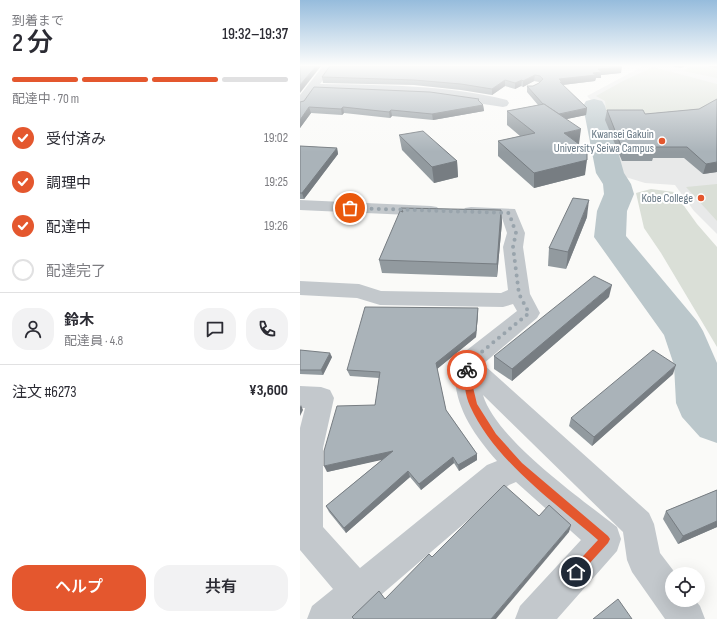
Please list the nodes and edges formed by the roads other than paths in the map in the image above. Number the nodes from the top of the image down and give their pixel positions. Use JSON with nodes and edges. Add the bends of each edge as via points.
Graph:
{"nodes":[{"id":1,"x":457,"y":95,"type":"edge"},
{"id":2,"x":503,"y":103,"type":"dead end"},
{"id":3,"x":300,"y":205,"type":"edge"},
{"id":4,"x":300,"y":288,"type":"edge"},
{"id":5,"x":519,"y":294,"type":"junction"},
{"id":6,"x":467,"y":364,"type":"junction"},
{"id":7,"x":300,"y":397,"type":"edge"},
{"id":8,"x":519,"y":466,"type":"junction"},
{"id":9,"x":665,"y":588,"type":"edge"},
{"id":10,"x":358,"y":592,"type":"junction"},
{"id":11,"x":679,"y":607,"type":"edge"},
{"id":12,"x":536,"y":618,"type":"edge"},
{"id":13,"x":325,"y":619,"type":"edge"},
{"id":14,"x":687,"y":619,"type":"edge"}],
"edges":[{"from":1,"to":2,"type":"street"},
{"from":3,"to":5,"type":"street","via":[[509,213],[516,233],[513,247]]},
{"from":4,"to":5,"type":"street","via":[[359,291],[380,298],[503,300]]},
{"from":5,"to":6,"type":"street","via":[[529,313]]},
{"from":6,"to":8,"type":"street","via":[[473,405],[493,437]]},
{"from":6,"to":9,"type":"street","via":[[638,524],[644,560]]},
{"from":7,"to":10,"type":"street","via":[[321,398],[310,448],[307,533]]},
{"from":8,"to":10,"type":"street","via":[[498,475]]},
{"from":8,"to":12,"type":"street","via":[[605,539]]},
{"from":10,"to":13,"type":"street"},
{"from":11,"to":14,"type":"street"}]}
